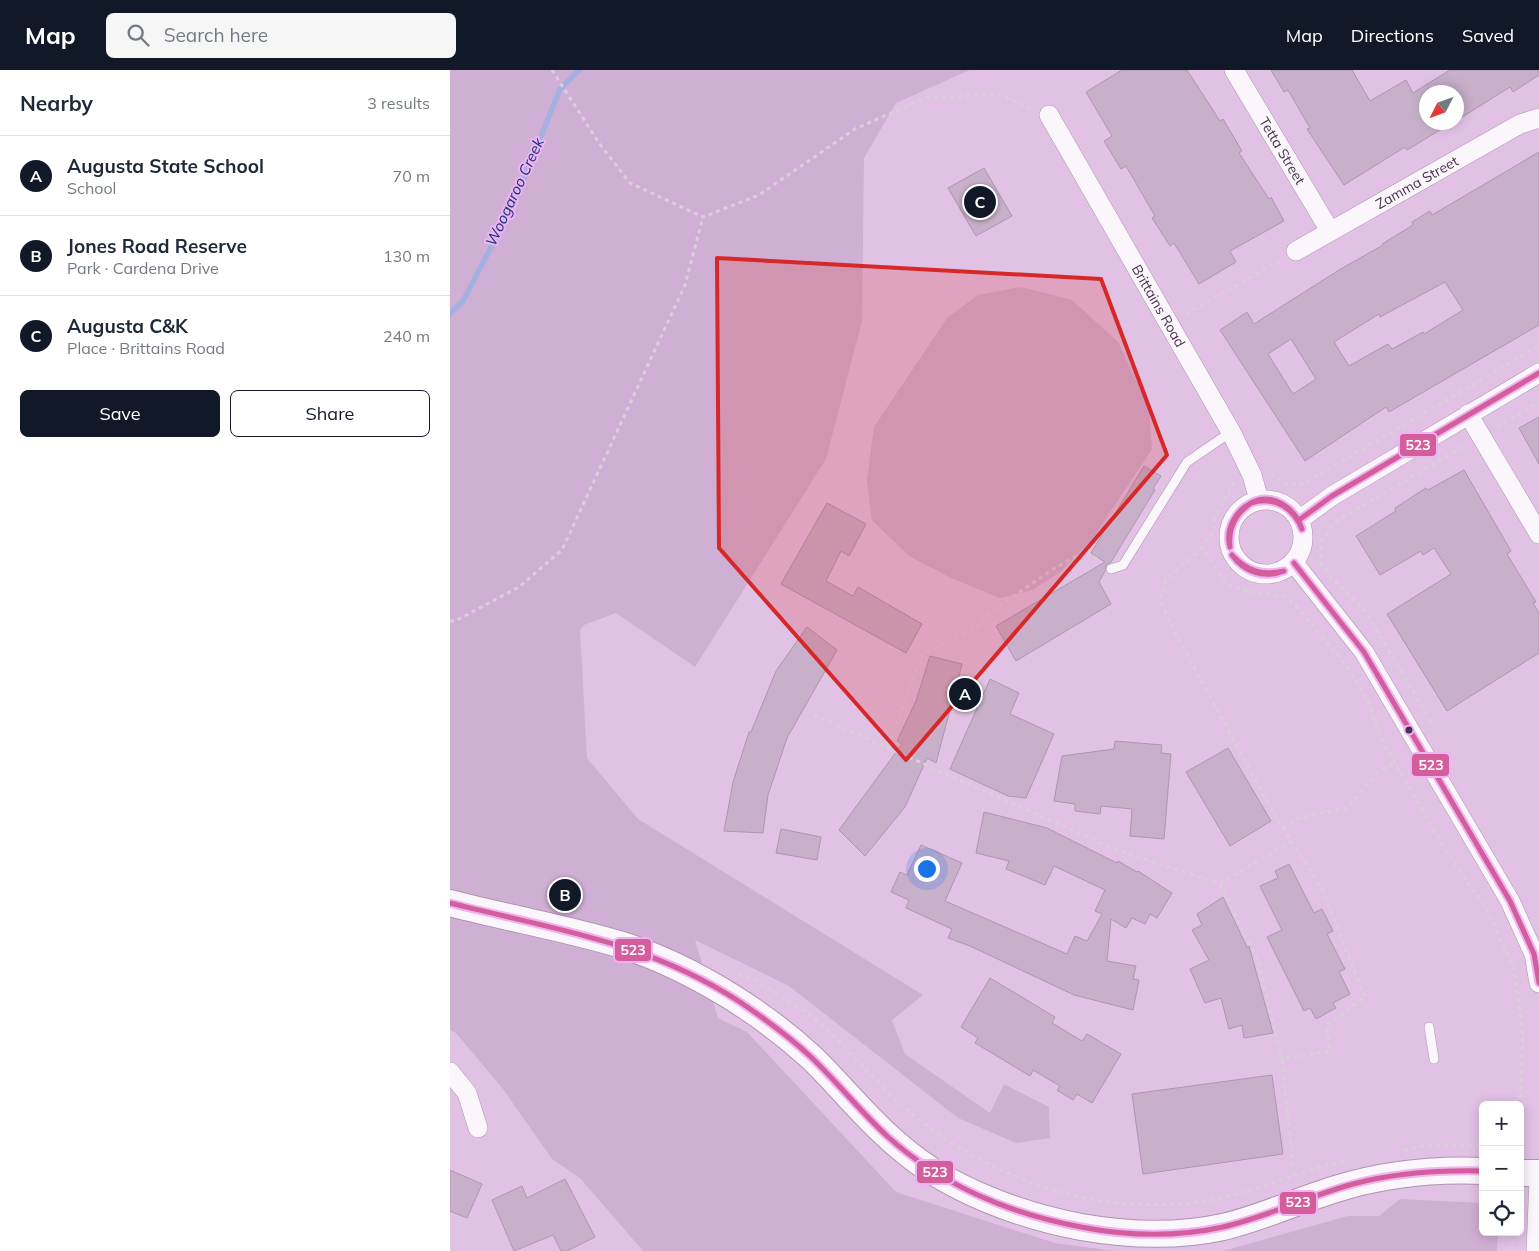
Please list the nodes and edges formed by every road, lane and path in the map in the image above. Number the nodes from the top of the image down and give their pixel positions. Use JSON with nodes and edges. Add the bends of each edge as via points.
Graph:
{"nodes":[{"id":1,"x":552,"y":70,"type":"edge"},
{"id":2,"x":1234,"y":70,"type":"edge"},
{"id":3,"x":1049,"y":116,"type":"joint"},
{"id":4,"x":1539,"y":118,"type":"edge"},
{"id":5,"x":703,"y":217,"type":"junction"},
{"id":6,"x":1330,"y":231,"type":"junction"},
{"id":7,"x":1296,"y":251,"type":"joint"},
{"id":8,"x":1181,"y":306,"type":"dead end"},
{"id":9,"x":1186,"y":314,"type":"junction"},
{"id":10,"x":1190,"y":322,"type":"dead end"},
{"id":11,"x":1539,"y":346,"type":"edge"},
{"id":12,"x":1539,"y":372,"type":"edge"},
{"id":13,"x":1539,"y":402,"type":"edge"},
{"id":14,"x":1468,"y":414,"type":"junction"},
{"id":15,"x":1492,"y":430,"type":"dead end"},
{"id":16,"x":1231,"y":432,"type":"junction"},
{"id":17,"x":1467,"y":444,"type":"dead end"},
{"id":18,"x":1267,"y":465,"type":"dead end"},
{"id":19,"x":1234,"y":477,"type":"dead end"},
{"id":20,"x":1259,"y":500,"type":"junction"},
{"id":21,"x":1299,"y":520,"type":"junction"},
{"id":22,"x":1539,"y":534,"type":"edge"},
{"id":23,"x":1202,"y":548,"type":"junction"},
{"id":24,"x":1294,"y":563,"type":"junction"},
{"id":25,"x":1112,"y":568,"type":"joint"},
{"id":26,"x":450,"y":621,"type":"edge"},
{"id":27,"x":814,"y":714,"type":"dead end"},
{"id":28,"x":1431,"y":722,"type":"dead end"},
{"id":29,"x":887,"y":747,"type":"junction"},
{"id":30,"x":1395,"y":763,"type":"junction"},
{"id":31,"x":1283,"y":828,"type":"junction"},
{"id":32,"x":1291,"y":841,"type":"junction"},
{"id":33,"x":1220,"y":884,"type":"junction"},
{"id":34,"x":450,"y":902,"type":"edge"},
{"id":35,"x":732,"y":972,"type":"dead end"},
{"id":36,"x":1539,"y":983,"type":"edge"},
{"id":37,"x":1429,"y":1027,"type":"dead end"},
{"id":38,"x":1282,"y":1059,"type":"junction"},
{"id":39,"x":1434,"y":1059,"type":"dead end"},
{"id":40,"x":450,"y":1072,"type":"edge"},
{"id":41,"x":1520,"y":1101,"type":"edge"},
{"id":42,"x":478,"y":1128,"type":"dead end"},
{"id":43,"x":1479,"y":1146,"type":"edge"},
{"id":44,"x":1401,"y":1151,"type":"dead end"},
{"id":45,"x":1354,"y":1160,"type":"dead end"},
{"id":46,"x":1479,"y":1171,"type":"edge"},
{"id":47,"x":1524,"y":1173,"type":"edge"},
{"id":48,"x":1539,"y":1173,"type":"edge"},
{"id":49,"x":1294,"y":1176,"type":"junction"},
{"id":50,"x":1539,"y":1178,"type":"edge"},
{"id":51,"x":1513,"y":1236,"type":"edge"},
{"id":52,"x":1512,"y":1251,"type":"edge"},
{"id":53,"x":1536,"y":1251,"type":"edge"}],
"edges":[{"from":1,"to":5,"type":"path","via":[[599,143],[630,183]]},
{"from":2,"to":6,"type":"street","name":"Tetta Street"},
{"from":3,"to":5,"type":"path","via":[[997,94],[925,98],[855,129],[759,195]]},
{"from":3,"to":16,"type":"street","name":"Brittains Road"},
{"from":4,"to":6,"type":"street","name":"Zamma Street","via":[[1520,124]]},
{"from":5,"to":26,"type":"path","via":[[685,285],[562,550],[518,587]]},
{"from":6,"to":7,"type":"street","name":"Zamma Street"},
{"from":7,"to":9,"type":"path"},
{"from":8,"to":9,"type":"path"},
{"from":9,"to":10,"type":"path"},
{"from":11,"to":18,"type":"path","via":[[1302,484],[1286,484],[1274,477]]},
{"from":12,"to":14,"type":"street"},
{"from":13,"to":15,"type":"path"},
{"from":14,"to":21,"type":"street","via":[[1319,504]]},
{"from":14,"to":22,"type":"street"},
{"from":16,"to":20,"type":"street","name":"Brittains Road","via":[[1252,475]]},
{"from":16,"to":25,"type":"lane","via":[[1187,462],[1123,565]]},
{"from":17,"to":28,"type":"path","via":[[1335,522],[1322,541],[1319,552],[1320,562],[1326,570],[1366,612]]},
{"from":19,"to":23,"type":"path","via":[[1230,492],[1215,517],[1213,532]]},
{"from":20,"to":21,"type":"street","via":[[1278,502],[1294,512]]},
{"from":20,"to":24,"type":"street","via":[[1241,509],[1230,527],[1229,547],[1234,558],[1252,572],[1263,575],[1285,570]]},
{"from":21,"to":24,"type":"street","via":[[1303,542]]},
{"from":23,"to":30,"type":"path","via":[[1227,585],[1283,596],[1295,605],[1360,686],[1378,732]]},
{"from":23,"to":31,"type":"path","via":[[1166,580],[1160,601]]},
{"from":24,"to":36,"type":"street","via":[[1364,652],[1510,900],[1534,954]]},
{"from":25,"to":29,"type":"path","via":[[1085,551],[990,612],[981,625],[923,653]]},
{"from":27,"to":29,"type":"path"},
{"from":29,"to":33,"type":"path","via":[[1110,847]]},
{"from":30,"to":31,"type":"path","via":[[1376,774],[1348,808],[1301,817]]},
{"from":30,"to":41,"type":"path","via":[[1450,857],[1486,908],[1514,968],[1523,1036]]},
{"from":31,"to":32,"type":"path"},
{"from":32,"to":33,"type":"path"},
{"from":32,"to":38,"type":"path","via":[[1322,889],[1365,997],[1326,1026],[1330,1051]]},
{"from":33,"to":38,"type":"path","via":[[1258,961]]},
{"from":34,"to":46,"type":"street","via":[[621,945],[688,972],[783,1033],[902,1150],[931,1170],[992,1200],[1034,1215],[1115,1232],[1187,1232],[1274,1213],[1334,1189],[1365,1181],[1424,1172]]},
{"from":35,"to":49,"type":"path","via":[[772,990],[812,1017],[928,1128],[966,1153],[1011,1175],[1057,1191],[1110,1202],[1159,1204],[1210,1200]]},
{"from":37,"to":39,"type":"lane"},
{"from":38,"to":49,"type":"path"},
{"from":40,"to":42,"type":"street","via":[[467,1093]]},
{"from":43,"to":44,"type":"path","via":[[1429,1145]]},
{"from":45,"to":49,"type":"path"},
{"from":47,"to":48,"type":"street"},
{"from":50,"to":53,"type":"street"},
{"from":51,"to":52,"type":"path"}]}
